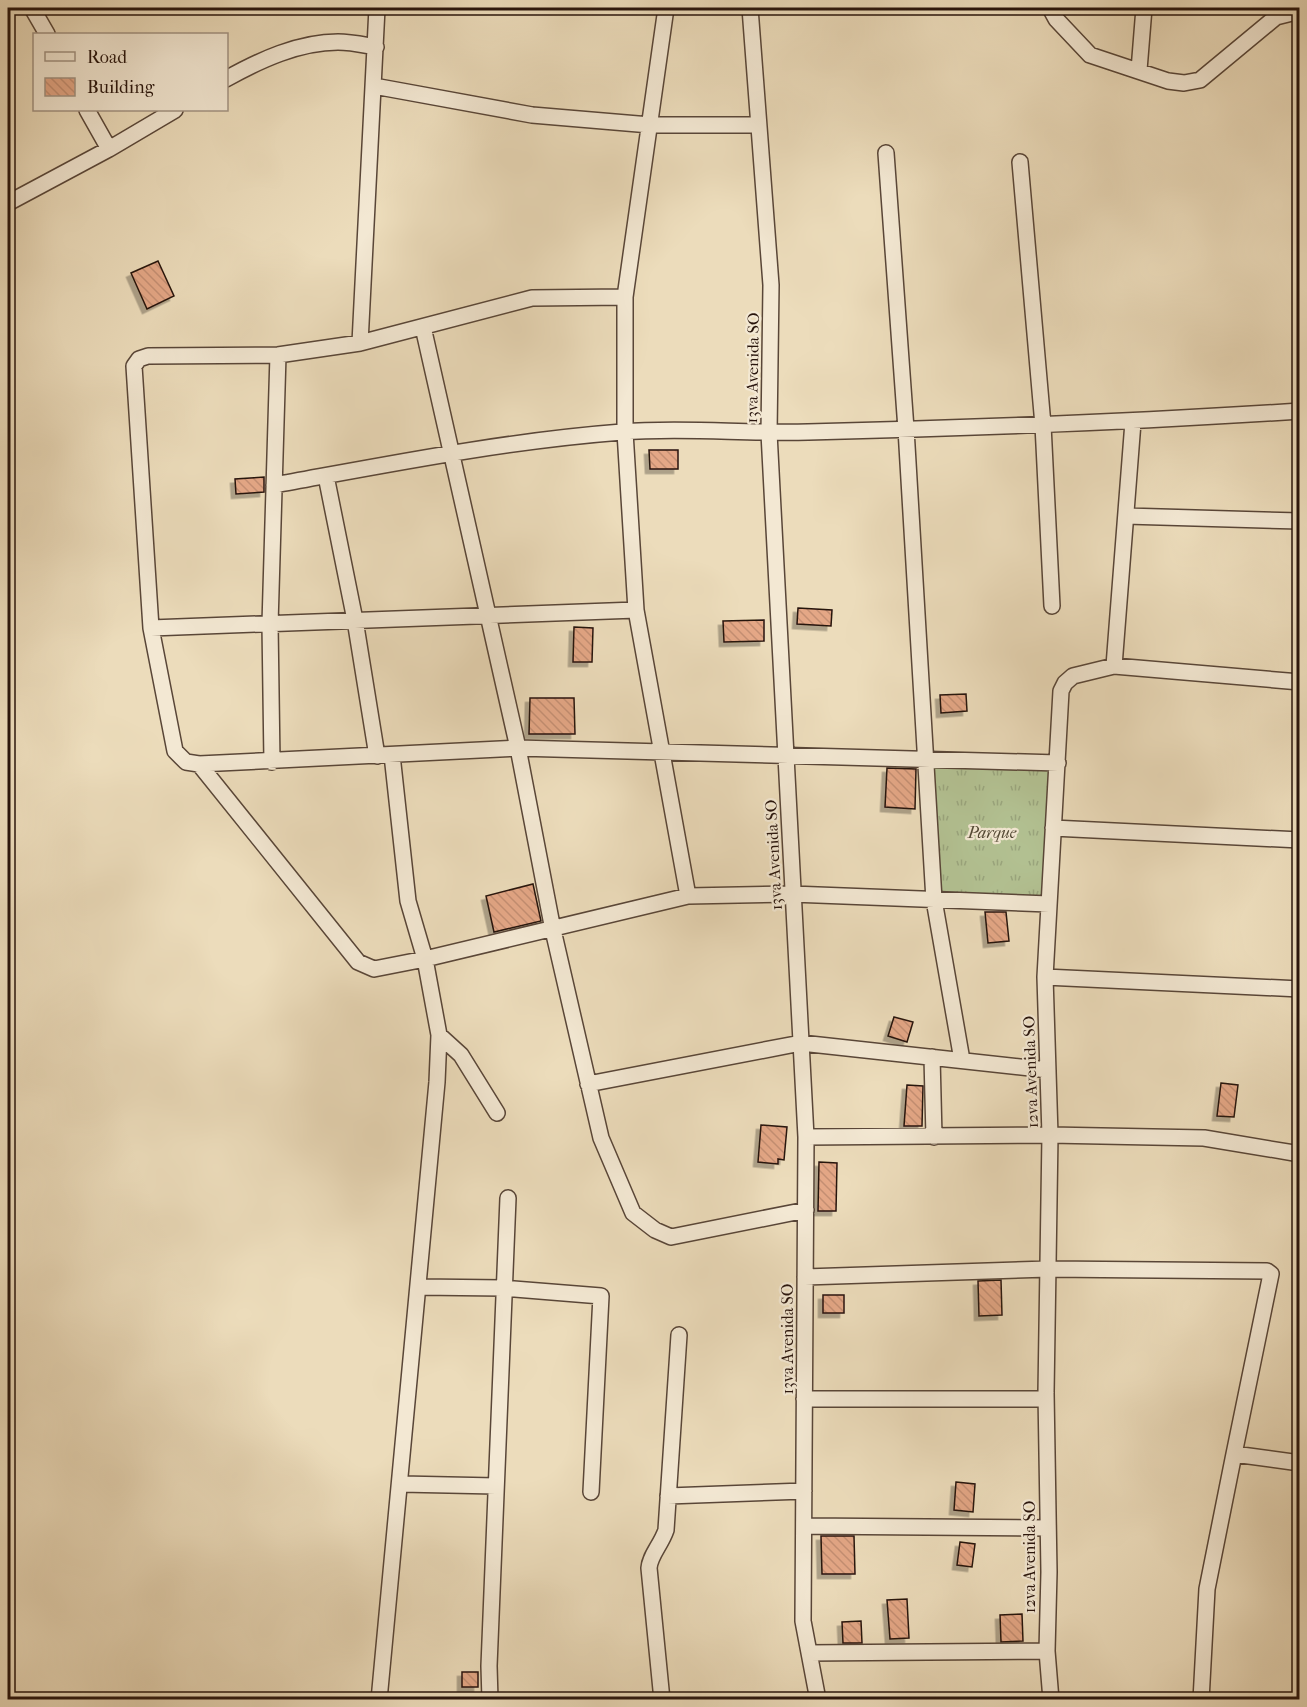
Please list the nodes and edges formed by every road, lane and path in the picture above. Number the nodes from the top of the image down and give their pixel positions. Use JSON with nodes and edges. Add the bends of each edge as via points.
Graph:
{"nodes":[{"id":1,"x":32,"y":8,"type":"edge"},
{"id":2,"x":377,"y":8,"type":"edge"},
{"id":3,"x":666,"y":8,"type":"edge"},
{"id":4,"x":750,"y":8,"type":"edge"},
{"id":5,"x":1050,"y":8,"type":"edge"},
{"id":6,"x":1144,"y":8,"type":"edge"},
{"id":7,"x":1299,"y":11,"type":"edge"},
{"id":8,"x":1276,"y":12,"type":"edge"},
{"id":9,"x":46,"y":33,"type":"edge"},
{"id":10,"x":376,"y":46,"type":"junction"},
{"id":11,"x":1139,"y":70,"type":"junction"},
{"id":12,"x":228,"y":78,"type":"edge"},
{"id":13,"x":374,"y":86,"type":"junction"},
{"id":14,"x":88,"y":111,"type":"edge"},
{"id":15,"x":173,"y":111,"type":"edge"},
{"id":16,"x":650,"y":125,"type":"junction"},
{"id":17,"x":758,"y":125,"type":"junction"},
{"id":18,"x":108,"y":149,"type":"junction"},
{"id":19,"x":886,"y":153,"type":"dead end"},
{"id":20,"x":1020,"y":162,"type":"dead end"},
{"id":21,"x":8,"y":203,"type":"edge"},
{"id":22,"x":625,"y":297,"type":"junction"},
{"id":23,"x":423,"y":327,"type":"junction"},
{"id":24,"x":360,"y":343,"type":"junction"},
{"id":25,"x":278,"y":356,"type":"junction"},
{"id":26,"x":1299,"y":411,"type":"edge"},
{"id":27,"x":1133,"y":422,"type":"junction"},
{"id":28,"x":1043,"y":425,"type":"junction"},
{"id":29,"x":906,"y":429,"type":"junction"},
{"id":30,"x":625,"y":432,"type":"junction"},
{"id":31,"x":769,"y":433,"type":"junction"},
{"id":32,"x":453,"y":451,"type":"junction"},
{"id":33,"x":326,"y":476,"type":"junction"},
{"id":34,"x":274,"y":485,"type":"junction"},
{"id":35,"x":1126,"y":516,"type":"junction"},
{"id":36,"x":1299,"y":520,"type":"edge"},
{"id":37,"x":1052,"y":606,"type":"dead end"},
{"id":38,"x":636,"y":610,"type":"junction"},
{"id":39,"x":487,"y":615,"type":"junction"},
{"id":40,"x":355,"y":620,"type":"junction"},
{"id":41,"x":270,"y":624,"type":"junction"},
{"id":42,"x":151,"y":628,"type":"junction"},
{"id":43,"x":1114,"y":666,"type":"junction"},
{"id":44,"x":1299,"y":682,"type":"edge"},
{"id":45,"x":518,"y":748,"type":"junction"},
{"id":46,"x":662,"y":752,"type":"junction"},
{"id":47,"x":786,"y":755,"type":"junction"},
{"id":48,"x":385,"y":756,"type":"junction"},
{"id":49,"x":927,"y":759,"type":"junction"},
{"id":50,"x":272,"y":762,"type":"junction"},
{"id":51,"x":1058,"y":763,"type":"junction"},
{"id":52,"x":199,"y":764,"type":"junction"},
{"id":53,"x":1053,"y":828,"type":"junction"},
{"id":54,"x":1299,"y":840,"type":"edge"},
{"id":55,"x":792,"y":894,"type":"junction"},
{"id":56,"x":688,"y":896,"type":"junction"},
{"id":57,"x":934,"y":900,"type":"junction"},
{"id":58,"x":1049,"y":904,"type":"junction"},
{"id":59,"x":553,"y":930,"type":"junction"},
{"id":60,"x":424,"y":959,"type":"junction"},
{"id":61,"x":1045,"y":977,"type":"junction"},
{"id":62,"x":1299,"y":988,"type":"edge"},
{"id":63,"x":439,"y":1035,"type":"junction"},
{"id":64,"x":801,"y":1043,"type":"junction"},
{"id":65,"x":932,"y":1057,"type":"junction"},
{"id":66,"x":962,"y":1060,"type":"junction"},
{"id":67,"x":1048,"y":1070,"type":"junction"},
{"id":68,"x":588,"y":1084,"type":"junction"},
{"id":69,"x":497,"y":1113,"type":"dead end"},
{"id":70,"x":1050,"y":1135,"type":"junction"},
{"id":71,"x":806,"y":1137,"type":"junction"},
{"id":72,"x":934,"y":1137,"type":"junction"},
{"id":73,"x":1299,"y":1154,"type":"edge"},
{"id":74,"x":508,"y":1198,"type":"dead end"},
{"id":75,"x":806,"y":1210,"type":"junction"},
{"id":76,"x":1048,"y":1269,"type":"junction"},
{"id":77,"x":805,"y":1277,"type":"junction"},
{"id":78,"x":418,"y":1287,"type":"junction"},
{"id":79,"x":503,"y":1288,"type":"junction"},
{"id":80,"x":679,"y":1335,"type":"dead end"},
{"id":81,"x":1046,"y":1399,"type":"junction"},
{"id":82,"x":804,"y":1400,"type":"junction"},
{"id":83,"x":1234,"y":1454,"type":"junction"},
{"id":84,"x":1299,"y":1463,"type":"edge"},
{"id":85,"x":401,"y":1485,"type":"junction"},
{"id":86,"x":496,"y":1486,"type":"junction"},
{"id":87,"x":804,"y":1491,"type":"junction"},
{"id":88,"x":591,"y":1492,"type":"dead end"},
{"id":89,"x":668,"y":1496,"type":"junction"},
{"id":90,"x":804,"y":1526,"type":"junction"},
{"id":91,"x":1048,"y":1528,"type":"junction"},
{"id":92,"x":1047,"y":1651,"type":"junction"},
{"id":93,"x":809,"y":1653,"type":"junction"},
{"id":94,"x":379,"y":1700,"type":"edge"},
{"id":95,"x":490,"y":1700,"type":"edge"},
{"id":96,"x":662,"y":1700,"type":"edge"},
{"id":97,"x":818,"y":1700,"type":"edge"},
{"id":98,"x":1051,"y":1700,"type":"edge"},
{"id":99,"x":1201,"y":1700,"type":"edge"}],
"edges":[{"from":1,"to":9,"type":"street"},
{"from":2,"to":10,"type":"street"},
{"from":3,"to":16,"type":"street"},
{"from":4,"to":17,"type":"street","name":"13va Avenida SO"},
{"from":5,"to":11,"type":"street","via":[[1090,55]]},
{"from":6,"to":11,"type":"street"},
{"from":7,"to":8,"type":"street"},
{"from":8,"to":11,"type":"street","via":[[1200,80],[1168,81]]},
{"from":10,"to":12,"type":"street","via":[[338,42],[290,50]]},
{"from":10,"to":13,"type":"street"},
{"from":13,"to":16,"type":"street","via":[[532,115]]},
{"from":13,"to":24,"type":"street"},
{"from":14,"to":18,"type":"street"},
{"from":15,"to":18,"type":"street"},
{"from":16,"to":17,"type":"street"},
{"from":16,"to":22,"type":"street"},
{"from":17,"to":31,"type":"street","name":"13va Avenida SO","via":[[771,285]]},
{"from":18,"to":21,"type":"street"},
{"from":19,"to":29,"type":"street"},
{"from":20,"to":28,"type":"street"},
{"from":22,"to":23,"type":"street","via":[[532,298]]},
{"from":22,"to":30,"type":"street"},
{"from":23,"to":24,"type":"street"},
{"from":23,"to":32,"type":"street"},
{"from":24,"to":25,"type":"street"},
{"from":25,"to":34,"type":"street"},
{"from":25,"to":42,"type":"street","via":[[148,356],[134,366]]},
{"from":26,"to":27,"type":"street"},
{"from":27,"to":28,"type":"street"},
{"from":27,"to":35,"type":"street"},
{"from":28,"to":29,"type":"street"},
{"from":28,"to":37,"type":"street"},
{"from":29,"to":31,"type":"street"},
{"from":29,"to":49,"type":"street"},
{"from":30,"to":31,"type":"street"},
{"from":30,"to":32,"type":"street"},
{"from":30,"to":38,"type":"street"},
{"from":31,"to":47,"type":"street","name":"13va Avenida SO"},
{"from":32,"to":33,"type":"street"},
{"from":32,"to":39,"type":"street"},
{"from":33,"to":34,"type":"street"},
{"from":33,"to":40,"type":"street"},
{"from":34,"to":41,"type":"street"},
{"from":35,"to":36,"type":"street"},
{"from":35,"to":43,"type":"street"},
{"from":38,"to":39,"type":"street"},
{"from":38,"to":46,"type":"street"},
{"from":39,"to":40,"type":"street"},
{"from":39,"to":45,"type":"street"},
{"from":40,"to":41,"type":"street"},
{"from":40,"to":48,"type":"street"},
{"from":41,"to":42,"type":"street"},
{"from":41,"to":50,"type":"street"},
{"from":42,"to":52,"type":"street","via":[[175,751],[186,762]]},
{"from":43,"to":44,"type":"street","name":"12va Avenida SO"},
{"from":43,"to":51,"type":"street","name":"12va Avenida SO","via":[[1073,676],[1065,683],[1061,691]]},
{"from":45,"to":46,"type":"street"},
{"from":45,"to":48,"type":"street"},
{"from":45,"to":59,"type":"street"},
{"from":46,"to":47,"type":"street"},
{"from":46,"to":56,"type":"street"},
{"from":47,"to":49,"type":"street"},
{"from":47,"to":55,"type":"street","name":"13va Avenida SO"},
{"from":48,"to":50,"type":"street"},
{"from":48,"to":60,"type":"street","via":[[408,901]]},
{"from":49,"to":51,"type":"street"},
{"from":49,"to":57,"type":"street"},
{"from":50,"to":52,"type":"street"},
{"from":51,"to":53,"type":"street","name":"12va Avenida SO"},
{"from":52,"to":60,"type":"street","via":[[358,962],[374,969]]},
{"from":53,"to":54,"type":"street"},
{"from":53,"to":58,"type":"street","name":"12va Avenida SO"},
{"from":55,"to":56,"type":"street"},
{"from":55,"to":57,"type":"street"},
{"from":55,"to":64,"type":"street","name":"13va Avenida SO"},
{"from":56,"to":59,"type":"street"},
{"from":57,"to":58,"type":"street"},
{"from":57,"to":66,"type":"street"},
{"from":58,"to":61,"type":"street","name":"12va Avenida SO"},
{"from":59,"to":60,"type":"street"},
{"from":59,"to":68,"type":"street"},
{"from":60,"to":63,"type":"street"},
{"from":61,"to":62,"type":"street"},
{"from":61,"to":67,"type":"street","name":"12va Avenida SO"},
{"from":63,"to":69,"type":"street","via":[[461,1055]]},
{"from":63,"to":78,"type":"street"},
{"from":64,"to":65,"type":"street"},
{"from":64,"to":68,"type":"street"},
{"from":64,"to":71,"type":"street","name":"13va Avenida SO"},
{"from":65,"to":66,"type":"street"},
{"from":65,"to":72,"type":"street"},
{"from":66,"to":67,"type":"street"},
{"from":67,"to":70,"type":"street","name":"12va Avenida SO"},
{"from":68,"to":75,"type":"street","via":[[601,1138],[633,1213],[655,1230],[672,1237]]},
{"from":70,"to":72,"type":"street"},
{"from":70,"to":73,"type":"street","via":[[1204,1138]]},
{"from":70,"to":76,"type":"street","name":"12va Avenida SO"},
{"from":71,"to":72,"type":"street"},
{"from":71,"to":75,"type":"street","name":"13va Avenida SO"},
{"from":74,"to":79,"type":"street"},
{"from":75,"to":77,"type":"street","name":"13va Avenida SO"},
{"from":76,"to":77,"type":"street"},
{"from":76,"to":81,"type":"street","name":"12va Avenida SO"},
{"from":76,"to":83,"type":"street","via":[[1270,1272]]},
{"from":77,"to":82,"type":"street","name":"13va Avenida SO"},
{"from":78,"to":79,"type":"street"},
{"from":78,"to":85,"type":"street"},
{"from":79,"to":86,"type":"street"},
{"from":79,"to":88,"type":"street","via":[[597,1294],[602,1298]]},
{"from":80,"to":89,"type":"street"},
{"from":81,"to":82,"type":"street"},
{"from":81,"to":91,"type":"street","name":"12va Avenida SO"},
{"from":82,"to":87,"type":"street","name":"13va Avenida SO"},
{"from":83,"to":84,"type":"street"},
{"from":83,"to":99,"type":"street","via":[[1207,1589]]},
{"from":85,"to":86,"type":"street"},
{"from":85,"to":94,"type":"street"},
{"from":86,"to":95,"type":"street"},
{"from":87,"to":89,"type":"street"},
{"from":87,"to":90,"type":"street","name":"13va Avenida SO"},
{"from":89,"to":96,"type":"street","via":[[666,1530],[649,1568]]},
{"from":90,"to":91,"type":"street"},
{"from":90,"to":93,"type":"street","name":"13va Avenida SO","via":[[803,1621]]},
{"from":91,"to":92,"type":"street","name":"12va Avenida SO"},
{"from":92,"to":93,"type":"street"},
{"from":92,"to":98,"type":"street","name":"12va Avenida SO"},
{"from":93,"to":97,"type":"street","name":"13va Avenida SO"}]}
